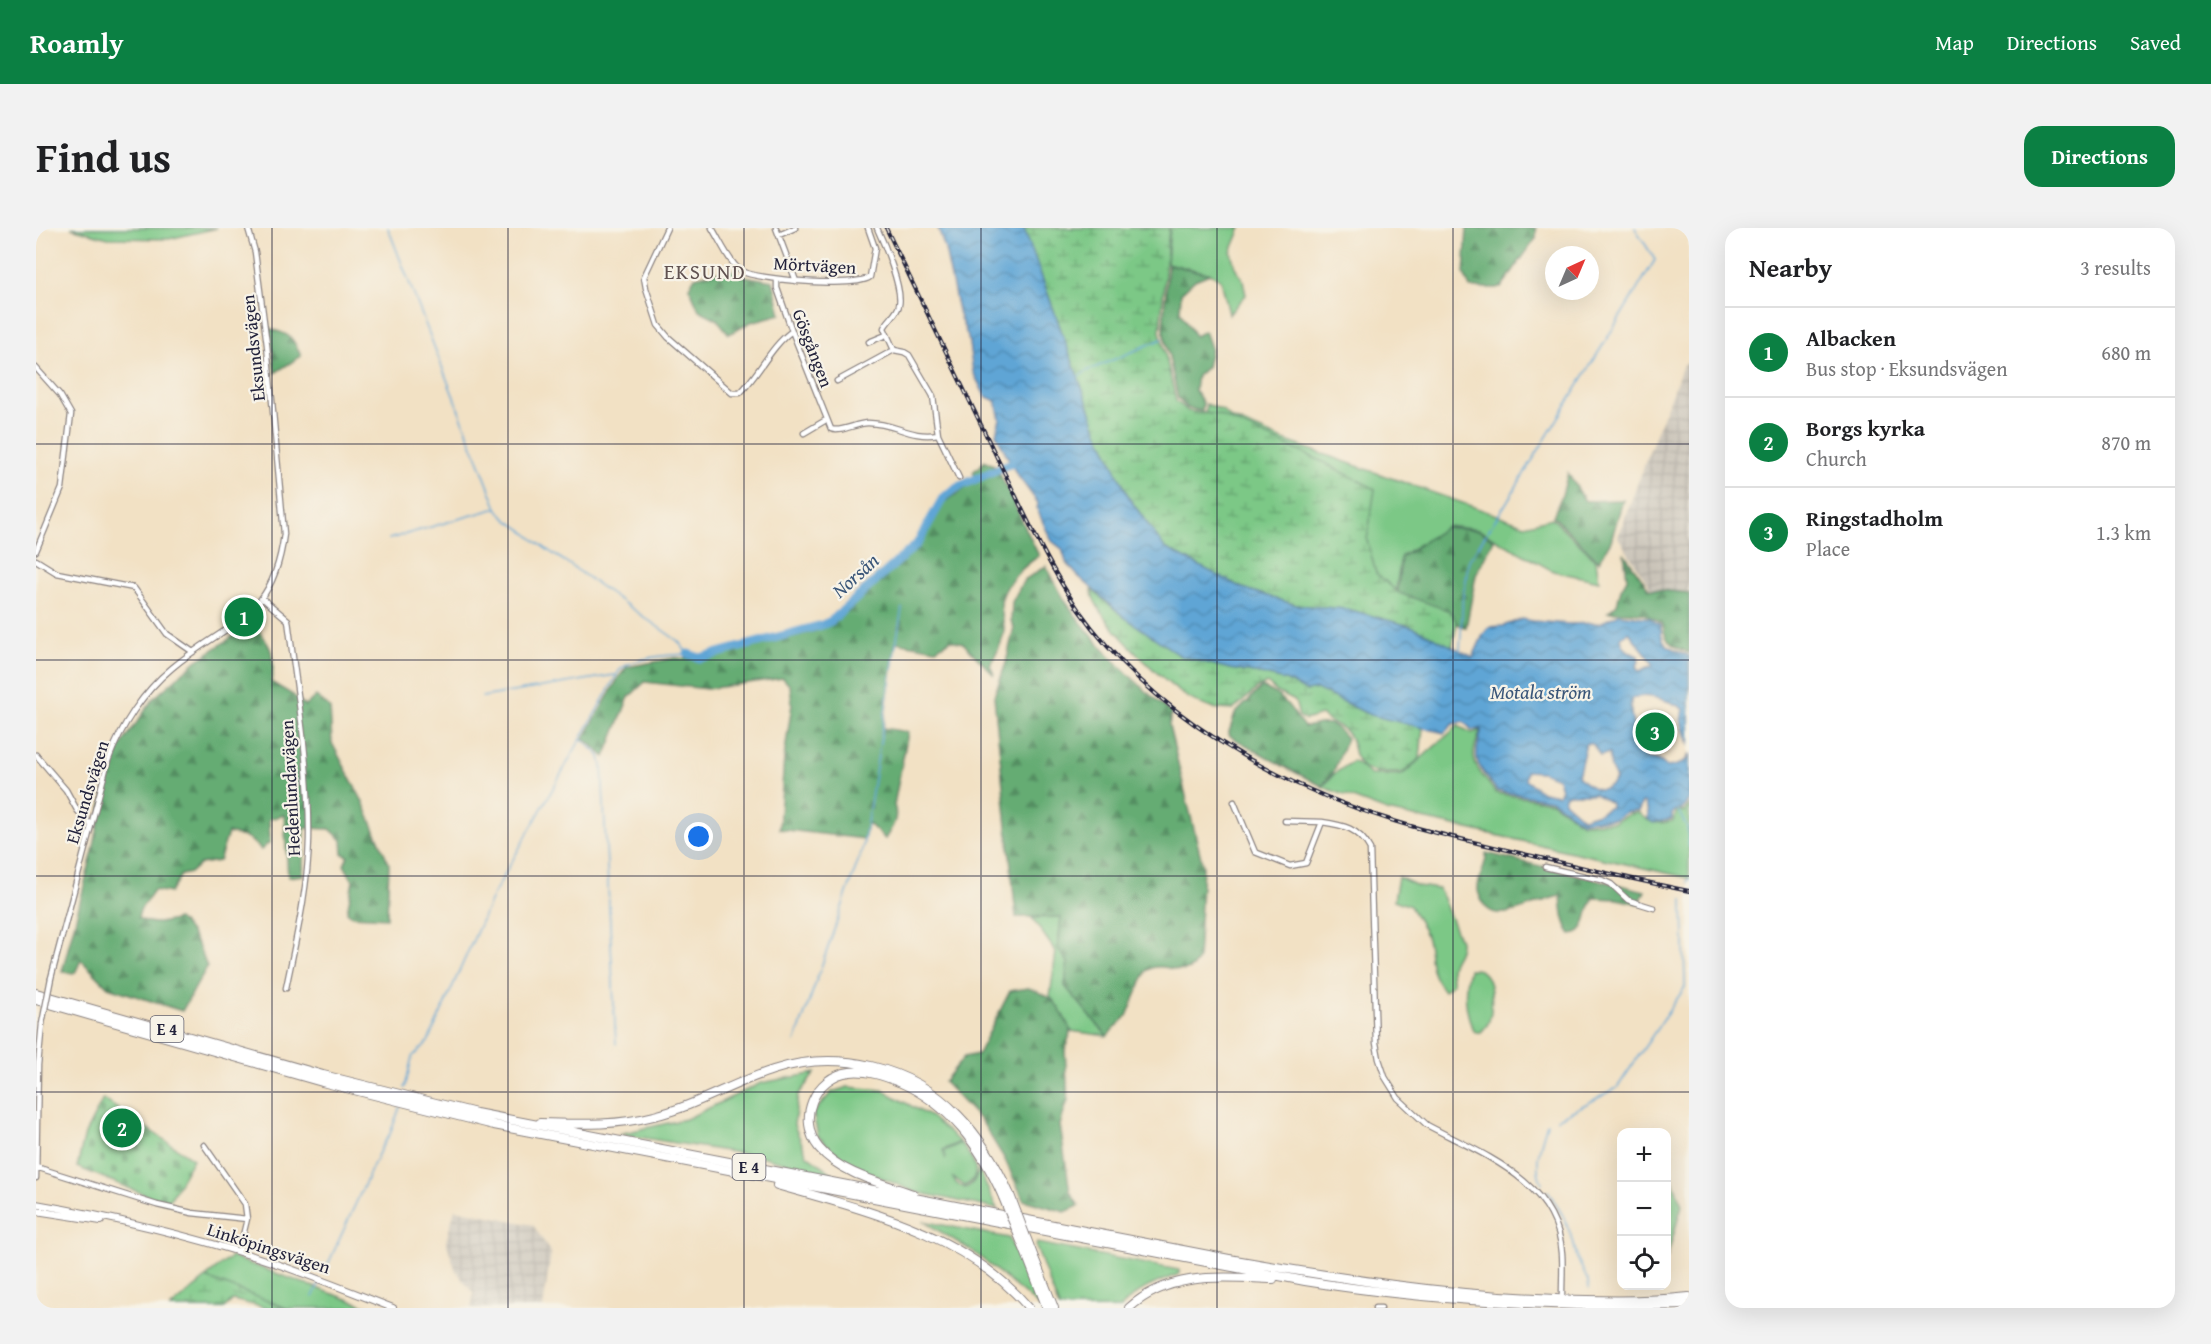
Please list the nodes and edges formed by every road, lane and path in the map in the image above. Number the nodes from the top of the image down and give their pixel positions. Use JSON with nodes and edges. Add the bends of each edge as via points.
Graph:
{"nodes":[{"id":1,"x":248,"y":228,"type":"edge"},
{"id":2,"x":667,"y":228,"type":"edge"},
{"id":3,"x":712,"y":228,"type":"edge"},
{"id":4,"x":776,"y":228,"type":"edge"},
{"id":5,"x":795,"y":228,"type":"edge"},
{"id":6,"x":868,"y":228,"type":"edge"},
{"id":7,"x":877,"y":228,"type":"edge"},
{"id":8,"x":779,"y":235,"type":"junction"},
{"id":9,"x":777,"y":279,"type":"junction"},
{"id":10,"x":796,"y":281,"type":"junction"},
{"id":11,"x":792,"y":331,"type":"junction"},
{"id":12,"x":886,"y":335,"type":"junction"},
{"id":13,"x":869,"y":342,"type":"dead end"},
{"id":14,"x":894,"y":350,"type":"junction"},
{"id":15,"x":36,"y":368,"type":"edge"},
{"id":16,"x":837,"y":381,"type":"dead end"},
{"id":17,"x":827,"y":422,"type":"junction"},
{"id":18,"x":804,"y":433,"type":"dead end"},
{"id":19,"x":938,"y":434,"type":"junction"},
{"id":20,"x":959,"y":478,"type":"dead end"},
{"id":21,"x":36,"y":549,"type":"edge"},
{"id":22,"x":36,"y":560,"type":"edge"},
{"id":23,"x":262,"y":598,"type":"junction"},
{"id":24,"x":193,"y":652,"type":"junction"},
{"id":25,"x":36,"y":754,"type":"edge"},
{"id":26,"x":1234,"y":802,"type":"dead end"},
{"id":27,"x":1285,"y":821,"type":"dead end"},
{"id":28,"x":1322,"y":822,"type":"junction"},
{"id":29,"x":90,"y":824,"type":"junction"},
{"id":30,"x":1545,"y":867,"type":"dead end"},
{"id":31,"x":1654,"y":908,"type":"dead end"},
{"id":32,"x":286,"y":988,"type":"dead end"},
{"id":33,"x":36,"y":993,"type":"edge"},
{"id":34,"x":36,"y":1000,"type":"edge"},
{"id":35,"x":517,"y":1122,"type":"junction"},
{"id":36,"x":204,"y":1144,"type":"dead end"},
{"id":37,"x":37,"y":1168,"type":"edge"},
{"id":38,"x":719,"y":1169,"type":"junction"},
{"id":39,"x":36,"y":1178,"type":"edge"},
{"id":40,"x":1007,"y":1196,"type":"junction"},
{"id":41,"x":36,"y":1204,"type":"edge"},
{"id":42,"x":944,"y":1204,"type":"junction"},
{"id":43,"x":36,"y":1211,"type":"edge"},
{"id":44,"x":247,"y":1219,"type":"junction"},
{"id":45,"x":134,"y":1226,"type":"junction"},
{"id":46,"x":1028,"y":1250,"type":"junction"},
{"id":47,"x":238,"y":1252,"type":"junction"},
{"id":48,"x":1305,"y":1281,"type":"junction"},
{"id":49,"x":1562,"y":1295,"type":"dead end"},
{"id":50,"x":1689,"y":1297,"type":"edge"},
{"id":51,"x":1689,"y":1305,"type":"edge"},
{"id":52,"x":393,"y":1308,"type":"edge"},
{"id":53,"x":1029,"y":1308,"type":"edge"},
{"id":54,"x":1047,"y":1308,"type":"edge"},
{"id":55,"x":1054,"y":1308,"type":"edge"},
{"id":56,"x":1129,"y":1308,"type":"edge"},
{"id":57,"x":1375,"y":1308,"type":"edge"},
{"id":58,"x":1381,"y":1308,"type":"edge"}],
"edges":[{"from":1,"to":23,"type":"street","name":"Eksundsvägen","via":[[255,252],[267,345],[284,534],[277,569]]},
{"from":2,"to":11,"type":"street","via":[[644,277],[658,325],[732,393],[746,388]]},
{"from":3,"to":9,"type":"street","name":"Mörtvägen","via":[[743,272]]},
{"from":4,"to":8,"type":"street"},
{"from":5,"to":8,"type":"street"},
{"from":6,"to":10,"type":"street","name":"Mörtvägen","via":[[875,248],[868,279]]},
{"from":7,"to":12,"type":"street","via":[[899,299],[884,328]]},
{"from":8,"to":10,"type":"street"},
{"from":9,"to":10,"type":"street","name":"Mörtvägen"},
{"from":9,"to":11,"type":"street","name":"Gösgången"},
{"from":11,"to":17,"type":"street","name":"Gösgången"},
{"from":12,"to":13,"type":"street"},
{"from":12,"to":14,"type":"street"},
{"from":14,"to":16,"type":"street"},
{"from":14,"to":19,"type":"street","via":[[909,355],[933,396]]},
{"from":15,"to":21,"type":"street","via":[[71,414],[62,488]]},
{"from":17,"to":18,"type":"street"},
{"from":17,"to":19,"type":"street","via":[[834,431],[872,423],[898,427],[917,436]]},
{"from":19,"to":20,"type":"street"},
{"from":22,"to":24,"type":"street","via":[[57,573],[134,588],[167,634]]},
{"from":23,"to":24,"type":"street","name":"Eksundsvägen","via":[[235,625]]},
{"from":23,"to":32,"type":"street","name":"Hedenlundavägen","via":[[288,620],[303,741],[309,838],[307,878]]},
{"from":24,"to":29,"type":"street","name":"Eksundsvägen","via":[[154,684],[133,712],[111,753]]},
{"from":25,"to":29,"type":"street"},
{"from":26,"to":28,"type":"street","via":[[1255,852],[1290,867],[1306,863]]},
{"from":27,"to":28,"type":"street"},
{"from":28,"to":49,"type":"street","via":[[1351,828],[1366,840],[1370,849],[1376,1043],[1385,1077],[1415,1116],[1520,1177],[1537,1193],[1557,1228],[1562,1251]]},
{"from":29,"to":37,"type":"street","name":"Eksundsvägen","bridge":true,"via":[[42,1024]]},
{"from":30,"to":31,"type":"street","via":[[1602,880],[1628,900]]},
{"from":33,"to":35,"type":"highway","number":"E 4","via":[[323,1075]]},
{"from":34,"to":38,"type":"highway","number":"E 4","via":[[433,1111]]},
{"from":35,"to":40,"type":"highway","via":[[623,1123],[684,1107],[792,1064],[857,1063],[909,1079],[947,1104],[981,1143]]},
{"from":35,"to":42,"type":"highway","number":"E 4"},
{"from":36,"to":44,"type":"street","via":[[245,1204]]},
{"from":37,"to":39,"type":"street","name":"Eksundsvägen"},
{"from":37,"to":44,"type":"street","via":[[157,1205]]},
{"from":38,"to":48,"type":"highway","number":"E 4"},
{"from":38,"to":53,"type":"highway","via":[[869,1212],[939,1239],[990,1270]]},
{"from":40,"to":42,"type":"highway","via":[[968,1136],[942,1108],[919,1092],[883,1076],[861,1072],[839,1074],[822,1086],[811,1103],[809,1121],[813,1138],[827,1156],[861,1175]]},
{"from":40,"to":46,"type":"highway","bridge":true},
{"from":41,"to":45,"type":"main road","name":"Linköpingsvägen"},
{"from":42,"to":50,"type":"highway","number":"E 4","via":[[1229,1259],[1420,1290],[1581,1300]]},
{"from":43,"to":45,"type":"main road","name":"Linköpingsvägen"},
{"from":44,"to":47,"type":"street"},
{"from":45,"to":47,"type":"main road","name":"Linköpingsvägen"},
{"from":46,"to":54,"type":"highway"},
{"from":46,"to":55,"type":"highway"},
{"from":47,"to":52,"type":"main road","name":"Linköpingsvägen"},
{"from":48,"to":51,"type":"highway","number":"E 4","via":[[1512,1305]]},
{"from":48,"to":56,"type":"highway","via":[[1186,1279],[1155,1289]]},
{"from":57,"to":58,"type":"street"}]}
